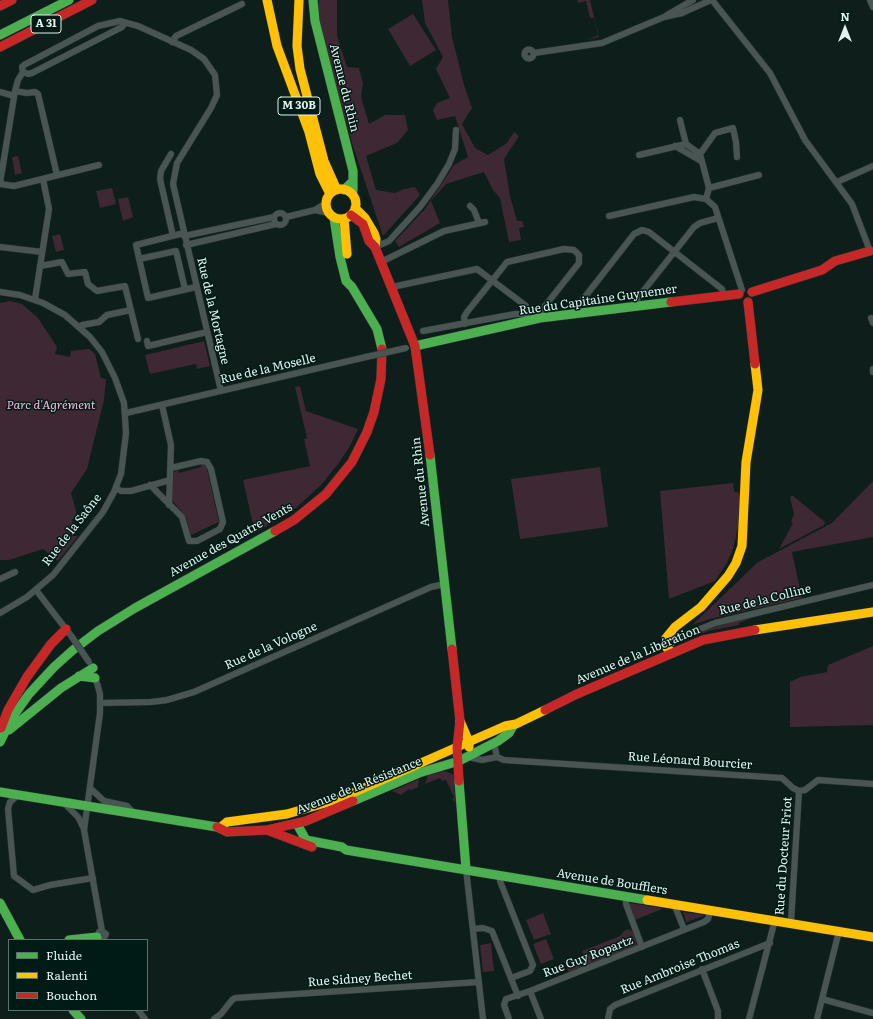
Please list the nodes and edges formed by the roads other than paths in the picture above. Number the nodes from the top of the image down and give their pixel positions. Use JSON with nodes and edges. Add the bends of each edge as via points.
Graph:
{"nodes":[{"id":1,"x":5,"y":0,"type":"edge"},
{"id":2,"x":12,"y":0,"type":"edge"},
{"id":3,"x":69,"y":0,"type":"edge"},
{"id":4,"x":92,"y":0,"type":"edge"},
{"id":5,"x":267,"y":0,"type":"edge"},
{"id":6,"x":299,"y":0,"type":"edge"},
{"id":7,"x":313,"y":0,"type":"edge"},
{"id":8,"x":693,"y":0,"type":"edge"},
{"id":9,"x":712,"y":0,"type":"edge"},
{"id":10,"x":870,"y":0,"type":"edge"},
{"id":11,"x":0,"y":3,"type":"edge"},
{"id":12,"x":242,"y":4,"type":"dead end"},
{"id":13,"x":0,"y":6,"type":"edge"},
{"id":14,"x":873,"y":7,"type":"edge"},
{"id":15,"x":664,"y":18,"type":"junction"},
{"id":16,"x":108,"y":22,"type":"junction"},
{"id":17,"x":125,"y":24,"type":"junction"},
{"id":18,"x":111,"y":33,"type":"junction"},
{"id":19,"x":0,"y":35,"type":"edge"},
{"id":20,"x":172,"y":42,"type":"junction"},
{"id":21,"x":0,"y":47,"type":"edge"},
{"id":22,"x":534,"y":54,"type":"dead end"},
{"id":23,"x":23,"y":72,"type":"junction"},
{"id":24,"x":0,"y":92,"type":"edge"},
{"id":25,"x":15,"y":94,"type":"junction"},
{"id":26,"x":680,"y":120,"type":"dead end"},
{"id":27,"x":456,"y":130,"type":"dead end"},
{"id":28,"x":686,"y":144,"type":"junction"},
{"id":29,"x":675,"y":146,"type":"junction"},
{"id":30,"x":171,"y":154,"type":"dead end"},
{"id":31,"x":700,"y":154,"type":"junction"},
{"id":32,"x":639,"y":155,"type":"dead end"},
{"id":33,"x":737,"y":157,"type":"dead end"},
{"id":34,"x":701,"y":161,"type":"junction"},
{"id":35,"x":98,"y":165,"type":"dead end"},
{"id":36,"x":873,"y":166,"type":"edge"},
{"id":37,"x":57,"y":175,"type":"junction"},
{"id":38,"x":759,"y":175,"type":"dead end"},
{"id":39,"x":43,"y":178,"type":"junction"},
{"id":40,"x":837,"y":182,"type":"junction"},
{"id":41,"x":0,"y":184,"type":"edge"},
{"id":42,"x":709,"y":188,"type":"junction"},
{"id":43,"x":341,"y":192,"type":"junction"},
{"id":44,"x":706,"y":199,"type":"junction"},
{"id":45,"x":326,"y":203,"type":"junction"},
{"id":46,"x":470,"y":206,"type":"dead end"},
{"id":47,"x":315,"y":210,"type":"junction"},
{"id":48,"x":350,"y":214,"type":"junction"},
{"id":49,"x":332,"y":215,"type":"junction"},
{"id":50,"x":609,"y":216,"type":"dead end"},
{"id":51,"x":274,"y":217,"type":"junction"},
{"id":52,"x":286,"y":217,"type":"junction"},
{"id":53,"x":718,"y":218,"type":"junction"},
{"id":54,"x":276,"y":224,"type":"junction"},
{"id":55,"x":184,"y":235,"type":"junction"},
{"id":56,"x":173,"y":236,"type":"junction"},
{"id":57,"x":186,"y":246,"type":"junction"},
{"id":58,"x":0,"y":247,"type":"edge"},
{"id":59,"x":375,"y":247,"type":"junction"},
{"id":60,"x":872,"y":249,"type":"edge"},
{"id":61,"x":674,"y":251,"type":"junction"},
{"id":62,"x":42,"y":252,"type":"junction"},
{"id":63,"x":139,"y":259,"type":"junction"},
{"id":64,"x":381,"y":262,"type":"junction"},
{"id":65,"x":40,"y":266,"type":"junction"},
{"id":66,"x":492,"y":279,"type":"junction"},
{"id":67,"x":196,"y":287,"type":"junction"},
{"id":68,"x":352,"y":287,"type":"junction"},
{"id":69,"x":392,"y":287,"type":"junction"},
{"id":70,"x":185,"y":289,"type":"junction"},
{"id":71,"x":0,"y":292,"type":"edge"},
{"id":72,"x":740,"y":292,"type":"junction"},
{"id":73,"x":752,"y":292,"type":"junction"},
{"id":74,"x":723,"y":295,"type":"junction"},
{"id":75,"x":35,"y":299,"type":"junction"},
{"id":76,"x":748,"y":302,"type":"junction"},
{"id":77,"x":636,"y":306,"type":"junction"},
{"id":78,"x":131,"y":310,"type":"junction"},
{"id":79,"x":576,"y":313,"type":"junction"},
{"id":80,"x":527,"y":317,"type":"junction"},
{"id":81,"x":540,"y":318,"type":"junction"},
{"id":82,"x":465,"y":324,"type":"junction"},
{"id":83,"x":80,"y":328,"type":"junction"},
{"id":84,"x":423,"y":331,"type":"dead end"},
{"id":85,"x":207,"y":332,"type":"junction"},
{"id":86,"x":138,"y":339,"type":"dead end"},
{"id":87,"x":147,"y":341,"type":"dead end"},
{"id":88,"x":410,"y":347,"type":"junction"},
{"id":89,"x":221,"y":391,"type":"junction"},
{"id":90,"x":162,"y":405,"type":"junction"},
{"id":91,"x":126,"y":413,"type":"junction"},
{"id":92,"x":171,"y":468,"type":"junction"},
{"id":93,"x":170,"y":480,"type":"junction"},
{"id":94,"x":150,"y":486,"type":"junction"},
{"id":95,"x":116,"y":488,"type":"junction"},
{"id":96,"x":169,"y":505,"type":"junction"},
{"id":97,"x":15,"y":572,"type":"dead end"},
{"id":98,"x":0,"y":579,"type":"edge"},
{"id":99,"x":445,"y":584,"type":"junction"},
{"id":100,"x":873,"y":585,"type":"edge"},
{"id":101,"x":36,"y":590,"type":"junction"},
{"id":102,"x":873,"y":612,"type":"edge"},
{"id":103,"x":0,"y":613,"type":"edge"},
{"id":104,"x":69,"y":633,"type":"junction"},
{"id":105,"x":670,"y":648,"type":"junction"},
{"id":106,"x":91,"y":665,"type":"junction"},
{"id":107,"x":79,"y":676,"type":"junction"},
{"id":108,"x":95,"y":678,"type":"junction"},
{"id":109,"x":100,"y":703,"type":"junction"},
{"id":110,"x":462,"y":725,"type":"junction"},
{"id":111,"x":513,"y":726,"type":"junction"},
{"id":112,"x":1,"y":737,"type":"edge"},
{"id":113,"x":482,"y":737,"type":"junction"},
{"id":114,"x":469,"y":742,"type":"junction"},
{"id":115,"x":494,"y":743,"type":"junction"},
{"id":116,"x":458,"y":748,"type":"junction"},
{"id":117,"x":468,"y":757,"type":"junction"},
{"id":118,"x":497,"y":757,"type":"junction"},
{"id":119,"x":459,"y":761,"type":"junction"},
{"id":120,"x":460,"y":773,"type":"junction"},
{"id":121,"x":873,"y":784,"type":"edge"},
{"id":122,"x":90,"y":788,"type":"junction"},
{"id":123,"x":799,"y":791,"type":"junction"},
{"id":124,"x":0,"y":792,"type":"edge"},
{"id":125,"x":15,"y":794,"type":"junction"},
{"id":126,"x":62,"y":802,"type":"junction"},
{"id":127,"x":87,"y":807,"type":"junction"},
{"id":128,"x":309,"y":809,"type":"junction"},
{"id":129,"x":136,"y":815,"type":"junction"},
{"id":130,"x":274,"y":816,"type":"junction"},
{"id":131,"x":302,"y":826,"type":"junction"},
{"id":132,"x":220,"y":828,"type":"junction"},
{"id":133,"x":84,"y":830,"type":"junction"},
{"id":134,"x":267,"y":830,"type":"junction"},
{"id":135,"x":346,"y":850,"type":"junction"},
{"id":136,"x":466,"y":869,"type":"junction"},
{"id":137,"x":501,"y":875,"type":"junction"},
{"id":138,"x":93,"y":878,"type":"junction"},
{"id":139,"x":626,"y":897,"type":"junction"},
{"id":140,"x":0,"y":903,"type":"edge"},
{"id":141,"x":674,"y":904,"type":"junction"},
{"id":142,"x":710,"y":910,"type":"junction"},
{"id":143,"x":0,"y":916,"type":"edge"},
{"id":144,"x":776,"y":920,"type":"junction"},
{"id":145,"x":791,"y":922,"type":"junction"},
{"id":146,"x":473,"y":929,"type":"junction"},
{"id":147,"x":684,"y":929,"type":"junction"},
{"id":148,"x":839,"y":931,"type":"junction"},
{"id":149,"x":873,"y":937,"type":"edge"},
{"id":150,"x":99,"y":938,"type":"edge"},
{"id":151,"x":19,"y":939,"type":"edge"},
{"id":152,"x":84,"y":939,"type":"edge"},
{"id":153,"x":770,"y":943,"type":"junction"},
{"id":154,"x":642,"y":947,"type":"junction"},
{"id":155,"x":702,"y":969,"type":"junction"},
{"id":156,"x":510,"y":976,"type":"junction"},
{"id":157,"x":479,"y":982,"type":"junction"},
{"id":158,"x":530,"y":991,"type":"junction"},
{"id":159,"x":518,"y":996,"type":"junction"},
{"id":160,"x":822,"y":999,"type":"junction"},
{"id":161,"x":74,"y":1011,"type":"edge"},
{"id":162,"x":83,"y":1011,"type":"edge"},
{"id":163,"x":139,"y":1011,"type":"edge"},
{"id":164,"x":873,"y":1013,"type":"edge"},
{"id":165,"x":81,"y":1019,"type":"edge"},
{"id":166,"x":90,"y":1019,"type":"edge"},
{"id":167,"x":145,"y":1019,"type":"edge"},
{"id":168,"x":215,"y":1019,"type":"edge"},
{"id":169,"x":483,"y":1019,"type":"edge"},
{"id":170,"x":509,"y":1019,"type":"edge"},
{"id":171,"x":541,"y":1019,"type":"edge"},
{"id":172,"x":608,"y":1019,"type":"edge"},
{"id":173,"x":718,"y":1019,"type":"edge"},
{"id":174,"x":749,"y":1019,"type":"edge"},
{"id":175,"x":816,"y":1019,"type":"edge"}],
"edges":[{"from":1,"to":11,"type":"main road"},
{"from":2,"to":13,"type":"main road"},
{"from":3,"to":19,"type":"main road","number":"A 31"},
{"from":4,"to":21,"type":"main road","number":"A 31"},
{"from":5,"to":43,"type":"main road","number":"M 30B","via":[[277,46],[320,174]]},
{"from":6,"to":43,"type":"main road","via":[[297,46],[300,69],[324,161]]},
{"from":7,"to":43,"type":"main road","name":"Avenue du Rhin","via":[[315,21],[353,171],[353,190]]},
{"from":8,"to":15,"type":"street"},
{"from":9,"to":15,"type":"street"},
{"from":9,"to":40,"type":"street","via":[[770,74],[805,140]]},
{"from":10,"to":14,"type":"street"},
{"from":12,"to":20,"type":"street","via":[[176,36]]},
{"from":15,"to":22,"type":"street","via":[[602,44]]},
{"from":16,"to":17,"type":"street","name":"Rue de la Mortagne","via":[[120,21]]},
{"from":16,"to":18,"type":"street"},
{"from":16,"to":23,"type":"street","via":[[24,65]]},
{"from":17,"to":18,"type":"street"},
{"from":17,"to":20,"type":"street","name":"Rue de la Mortagne","via":[[134,25]]},
{"from":18,"to":23,"type":"street","via":[[32,73]]},
{"from":20,"to":55,"type":"street","name":"Rue de la Mortagne","via":[[196,52],[204,59],[212,70],[217,84],[217,95],[211,108],[174,171],[173,188]]},
{"from":23,"to":25,"type":"street"},
{"from":24,"to":25,"type":"street"},
{"from":25,"to":37,"type":"street","via":[[38,94]]},
{"from":25,"to":41,"type":"street"},
{"from":26,"to":28,"type":"street"},
{"from":27,"to":59,"type":"street","via":[[455,149],[437,184],[389,241]]},
{"from":28,"to":29,"type":"street"},
{"from":28,"to":31,"type":"street"},
{"from":29,"to":32,"type":"street"},
{"from":29,"to":34,"type":"street"},
{"from":30,"to":56,"type":"street","via":[[161,171],[160,179]]},
{"from":31,"to":33,"type":"street","via":[[715,133],[733,128]]},
{"from":31,"to":34,"type":"street"},
{"from":34,"to":42,"type":"street"},
{"from":35,"to":37,"type":"street"},
{"from":36,"to":40,"type":"street"},
{"from":37,"to":39,"type":"street"},
{"from":38,"to":42,"type":"street"},
{"from":39,"to":41,"type":"street","via":[[14,186]]},
{"from":39,"to":62,"type":"street","via":[[49,206]]},
{"from":40,"to":60,"type":"street","via":[[855,208]]},
{"from":42,"to":44,"type":"street"},
{"from":43,"to":45,"type":"main road"},
{"from":43,"to":48,"type":"main road","via":[[355,200]]},
{"from":44,"to":50,"type":"street","via":[[694,197]]},
{"from":44,"to":53,"type":"street","via":[[715,207]]},
{"from":45,"to":47,"type":"street"},
{"from":45,"to":49,"type":"main road","name":"Avenue des Quatre Vents"},
{"from":46,"to":64,"type":"street","via":[[482,222],[444,231]]},
{"from":47,"to":49,"type":"street"},
{"from":47,"to":52,"type":"street"},
{"from":48,"to":49,"type":"main road"},
{"from":48,"to":59,"type":"main road","name":"Avenue du Rhin","via":[[360,221],[369,241]]},
{"from":48,"to":68,"type":"main road","name":"Avenue des Quatre Vents","via":[[344,236]]},
{"from":49,"to":68,"type":"main road","name":"Avenue des Quatre Vents","via":[[346,281]]},
{"from":51,"to":52,"type":"street","via":[[280,212]]},
{"from":51,"to":54,"type":"street"},
{"from":51,"to":55,"type":"street"},
{"from":52,"to":54,"type":"street","via":[[283,224]]},
{"from":53,"to":61,"type":"street","via":[[697,224]]},
{"from":53,"to":72,"type":"street"},
{"from":54,"to":57,"type":"street"},
{"from":55,"to":56,"type":"street"},
{"from":55,"to":57,"type":"street","name":"Rue de la Mortagne"},
{"from":56,"to":63,"type":"street","via":[[136,245]]},
{"from":57,"to":67,"type":"street","name":"Rue de la Mortagne"},
{"from":58,"to":62,"type":"street"},
{"from":59,"to":64,"type":"main road","name":"Avenue du Rhin"},
{"from":60,"to":73,"type":"main road","via":[[835,261],[822,270]]},
{"from":61,"to":74,"type":"street","via":[[722,289]]},
{"from":61,"to":77,"type":"street","via":[[637,299]]},
{"from":61,"to":79,"type":"street","via":[[649,232],[636,232],[577,307]]},
{"from":62,"to":65,"type":"street"},
{"from":63,"to":70,"type":"street","via":[[176,251]]},
{"from":63,"to":70,"type":"street","via":[[148,298]]},
{"from":64,"to":69,"type":"main road","name":"Avenue du Rhin"},
{"from":65,"to":75,"type":"street"},
{"from":65,"to":78,"type":"street","via":[[62,262],[68,274],[85,272],[88,284],[97,291],[124,286]]},
{"from":66,"to":69,"type":"street","via":[[473,269]]},
{"from":66,"to":80,"type":"street","via":[[526,306]]},
{"from":66,"to":81,"type":"street","via":[[509,261],[564,249],[574,250],[579,255],[579,263],[545,306]]},
{"from":66,"to":82,"type":"street","via":[[464,317]]},
{"from":67,"to":70,"type":"street"},
{"from":67,"to":85,"type":"street","name":"Rue de la Mortagne"},
{"from":68,"to":112,"type":"main road","name":"Avenue des Quatre Vents","via":[[377,329],[381,344],[382,368],[380,389],[372,419],[357,452],[342,475],[317,502],[294,520],[141,604],[83,642],[37,685]]},
{"from":69,"to":88,"type":"main road","name":"Avenue du Rhin"},
{"from":71,"to":75,"type":"street","name":"Rue de la Saône"},
{"from":72,"to":73,"type":"main road","via":[[746,288]]},
{"from":72,"to":74,"type":"main road","name":"Rue du Capitaine Guynemer"},
{"from":72,"to":76,"type":"main road","via":[[741,301]]},
{"from":73,"to":76,"type":"main road","via":[[752,298]]},
{"from":74,"to":77,"type":"main road","name":"Rue du Capitaine Guynemer"},
{"from":75,"to":83,"type":"street","name":"Rue de la Saône","via":[[65,315]]},
{"from":76,"to":105,"type":"main road","via":[[758,390],[746,462],[742,546],[728,576],[701,607],[666,638]]},
{"from":77,"to":79,"type":"main road","name":"Rue du Capitaine Guynemer"},
{"from":78,"to":83,"type":"street","via":[[107,315],[99,322],[82,325]]},
{"from":78,"to":86,"type":"street"},
{"from":79,"to":81,"type":"main road","name":"Rue du Capitaine Guynemer"},
{"from":80,"to":81,"type":"main road","name":"Rue du Capitaine Guynemer"},
{"from":80,"to":82,"type":"street","via":[[515,314]]},
{"from":80,"to":88,"type":"main road","name":"Rue du Capitaine Guynemer"},
{"from":82,"to":84,"type":"street"},
{"from":83,"to":91,"type":"street","name":"Rue de la Saône","via":[[98,347],[110,365]]},
{"from":85,"to":87,"type":"street","via":[[148,346]]},
{"from":85,"to":89,"type":"street","name":"Rue de la Mortagne"},
{"from":88,"to":89,"type":"street","name":"Rue de la Moselle","bridge":true},
{"from":88,"to":99,"type":"main road","name":"Avenue du Rhin","via":[[426,420]]},
{"from":89,"to":90,"type":"street","name":"Rue de la Moselle"},
{"from":90,"to":91,"type":"street","name":"Rue de la Moselle"},
{"from":90,"to":92,"type":"street","via":[[172,445]]},
{"from":91,"to":95,"type":"street","name":"Rue de la Saône","via":[[123,467]]},
{"from":92,"to":93,"type":"street"},
{"from":92,"to":96,"type":"street","via":[[205,461],[211,469],[223,524],[220,529],[198,541],[189,541],[182,517]]},
{"from":93,"to":94,"type":"street"},
{"from":93,"to":96,"type":"street"},
{"from":94,"to":95,"type":"street","via":[[121,491]]},
{"from":94,"to":96,"type":"street"},
{"from":95,"to":101,"type":"street","name":"Rue de la Saône","via":[[103,512],[68,558]]},
{"from":97,"to":98,"type":"street"},
{"from":99,"to":109,"type":"street","name":"Rue de la Vologne","via":[[431,587],[194,692],[160,701]]},
{"from":99,"to":110,"type":"main road","name":"Avenue du Rhin"},
{"from":100,"to":105,"type":"street","name":"Rue de la Colline","via":[[715,624],[691,632]]},
{"from":101,"to":103,"type":"street","name":"Rue de la Saône"},
{"from":101,"to":104,"type":"street"},
{"from":102,"to":105,"type":"main road","name":"Avenue de la Libération","via":[[731,633]]},
{"from":104,"to":106,"type":"street","bridge":true},
{"from":104,"to":112,"type":"main road","via":[[51,644],[27,677],[8,710]]},
{"from":105,"to":111,"type":"main road","name":"Avenue de la Libération"},
{"from":106,"to":107,"type":"main road"},
{"from":106,"to":108,"type":"street"},
{"from":107,"to":108,"type":"main road"},
{"from":107,"to":112,"type":"main road","via":[[38,705]]},
{"from":108,"to":109,"type":"street"},
{"from":109,"to":122,"type":"street"},
{"from":110,"to":113,"type":"main road"},
{"from":110,"to":114,"type":"main road","name":"Avenue du Rhin"},
{"from":110,"to":116,"type":"main road","name":"Avenue du Rhin"},
{"from":111,"to":113,"type":"main road","name":"Avenue de la Libération","via":[[505,726]]},
{"from":111,"to":115,"type":"main road","name":"Avenue de la Libération","via":[[510,733]]},
{"from":113,"to":114,"type":"main road","name":"Avenue de la Libération"},
{"from":113,"to":115,"type":"main road"},
{"from":114,"to":116,"type":"main road","name":"Avenue de la Libération"},
{"from":114,"to":117,"type":"main road"},
{"from":115,"to":117,"type":"main road","name":"Avenue de la Libération"},
{"from":115,"to":118,"type":"street"},
{"from":116,"to":119,"type":"main road"},
{"from":116,"to":128,"type":"main road","name":"Avenue de la Résistance","via":[[356,792]]},
{"from":117,"to":118,"type":"street","name":"Rue Léonard Bourcier","via":[[482,760]]},
{"from":117,"to":119,"type":"main road","name":"Avenue de la Libération"},
{"from":117,"to":120,"type":"main road"},
{"from":118,"to":123,"type":"street","name":"Rue Léonard Bourcier","via":[[504,760],[782,778]]},
{"from":119,"to":120,"type":"main road"},
{"from":119,"to":131,"type":"main road","name":"Avenue de la Résistance","via":[[419,773]]},
{"from":120,"to":136,"type":"main road"},
{"from":121,"to":123,"type":"street","via":[[818,780],[805,790]]},
{"from":122,"to":127,"type":"street"},
{"from":122,"to":129,"type":"street","via":[[104,801],[127,806]]},
{"from":123,"to":145,"type":"street","name":"Rue du Docteur Friot"},
{"from":124,"to":125,"type":"main road","name":"Avenue de la Résistance"},
{"from":125,"to":126,"type":"main road","name":"Avenue de la Résistance"},
{"from":125,"to":138,"type":"street","via":[[8,809],[14,874],[31,890]]},
{"from":126,"to":127,"type":"main road","name":"Avenue de la Résistance"},
{"from":126,"to":133,"type":"street","via":[[78,817]]},
{"from":127,"to":129,"type":"main road","name":"Avenue de la Résistance"},
{"from":127,"to":133,"type":"street"},
{"from":128,"to":130,"type":"main road","name":"Avenue de la Résistance"},
{"from":128,"to":131,"type":"main road","via":[[311,814]]},
{"from":129,"to":132,"type":"main road","name":"Avenue de la Résistance"},
{"from":130,"to":131,"type":"main road","name":"Avenue de Boufflers"},
{"from":130,"to":132,"type":"main road","name":"Avenue de la Résistance","via":[[227,822]]},
{"from":131,"to":134,"type":"main road","name":"Avenue de la Résistance"},
{"from":131,"to":135,"type":"main road","name":"Avenue de Boufflers","via":[[303,838],[308,841]]},
{"from":132,"to":134,"type":"main road","name":"Avenue de la Résistance","via":[[227,832]]},
{"from":133,"to":138,"type":"street"},
{"from":134,"to":135,"type":"main road","name":"Avenue de Boufflers","via":[[310,847],[340,852]]},
{"from":135,"to":136,"type":"main road","name":"Avenue de Boufflers"},
{"from":136,"to":137,"type":"main road","name":"Avenue de Boufflers"},
{"from":136,"to":146,"type":"street"},
{"from":137,"to":139,"type":"main road","name":"Avenue de Boufflers"},
{"from":137,"to":156,"type":"street","via":[[500,881],[533,965],[530,971]]},
{"from":138,"to":150,"type":"street"},
{"from":139,"to":141,"type":"main road","name":"Avenue de Boufflers"},
{"from":139,"to":154,"type":"street","via":[[626,904]]},
{"from":140,"to":151,"type":"main road"},
{"from":141,"to":142,"type":"main road","name":"Avenue de Boufflers"},
{"from":141,"to":147,"type":"street"},
{"from":142,"to":144,"type":"main road","name":"Avenue de Boufflers"},
{"from":142,"to":147,"type":"street","name":"Rue Guy Ropartz","via":[[707,920]]},
{"from":143,"to":151,"type":"main road"},
{"from":144,"to":145,"type":"main road","name":"Avenue de Boufflers"},
{"from":144,"to":153,"type":"street"},
{"from":145,"to":148,"type":"main road","name":"Avenue de Boufflers"},
{"from":146,"to":156,"type":"street","via":[[483,928],[492,931]]},
{"from":146,"to":157,"type":"street"},
{"from":147,"to":154,"type":"street","name":"Rue Guy Ropartz"},
{"from":148,"to":149,"type":"main road","name":"Avenue de Boufflers"},
{"from":148,"to":160,"type":"street"},
{"from":150,"to":152,"type":"main road"},
{"from":153,"to":155,"type":"street","name":"Rue Ambroise Thomas"},
{"from":153,"to":174,"type":"street"},
{"from":154,"to":158,"type":"street","name":"Rue Guy Ropartz"},
{"from":155,"to":172,"type":"street","name":"Rue Ambroise Thomas","via":[[613,1006]]},
{"from":155,"to":173,"type":"street","via":[[718,1011]]},
{"from":156,"to":159,"type":"street"},
{"from":157,"to":168,"type":"street","name":"Rue Sidney Bechet","via":[[243,997],[232,1000]]},
{"from":157,"to":169,"type":"street"},
{"from":158,"to":159,"type":"street","name":"Rue Guy Ropartz"},
{"from":158,"to":171,"type":"street"},
{"from":159,"to":170,"type":"street","name":"Rue Guy Ropartz","via":[[506,999],[504,1005]]},
{"from":160,"to":164,"type":"street"},
{"from":160,"to":175,"type":"street"},
{"from":161,"to":165,"type":"main road"},
{"from":162,"to":166,"type":"main road"},
{"from":163,"to":167,"type":"street"}]}
